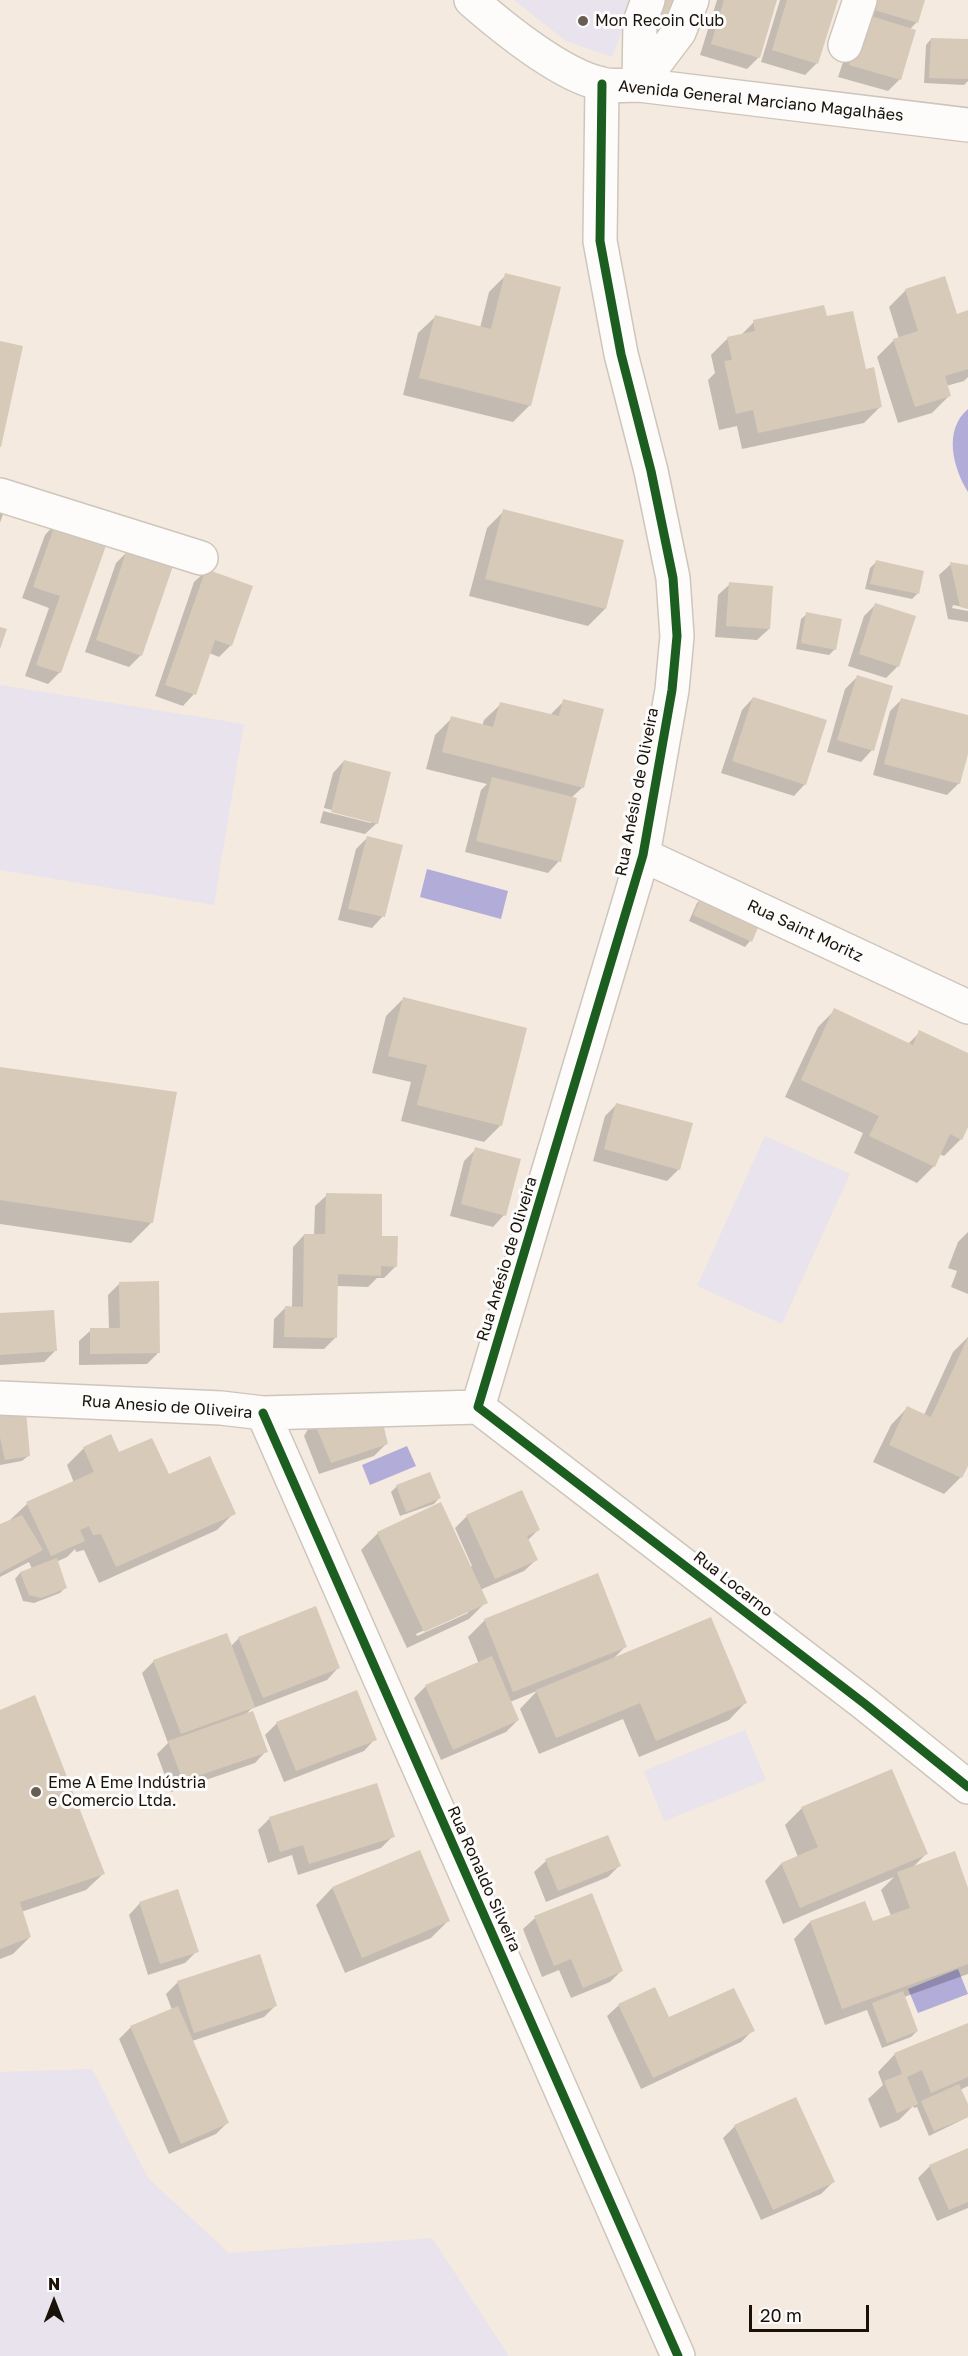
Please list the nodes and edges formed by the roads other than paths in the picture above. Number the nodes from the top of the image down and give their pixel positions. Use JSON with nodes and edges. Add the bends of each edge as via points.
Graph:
{"nodes":[{"id":1,"x":471,"y":0,"type":"edge"},
{"id":2,"x":648,"y":0,"type":"edge"},
{"id":3,"x":692,"y":0,"type":"edge"},
{"id":4,"x":860,"y":0,"type":"edge"},
{"id":5,"x":845,"y":45,"type":"dead end"},
{"id":6,"x":602,"y":84,"type":"junction"},
{"id":7,"x":639,"y":85,"type":"junction"},
{"id":8,"x":968,"y":125,"type":"edge"},
{"id":9,"x":0,"y":495,"type":"edge"},
{"id":10,"x":201,"y":558,"type":"dead end"},
{"id":11,"x":643,"y":855,"type":"junction"},
{"id":12,"x":968,"y":1007,"type":"edge"},
{"id":13,"x":0,"y":1398,"type":"edge"},
{"id":14,"x":478,"y":1407,"type":"junction"},
{"id":15,"x":263,"y":1413,"type":"junction"},
{"id":16,"x":968,"y":1787,"type":"edge"},
{"id":17,"x":678,"y":2356,"type":"edge"}],
"edges":[{"from":1,"to":6,"type":"street","name":"Avenida General Marciano Magalhães","via":[[506,30],[558,64]]},
{"from":2,"to":7,"type":"street","via":[[640,22]]},
{"from":3,"to":7,"type":"street","via":[[679,32]]},
{"from":4,"to":5,"type":"street"},
{"from":6,"to":7,"type":"street","name":"Avenida General Marciano Magalhães"},
{"from":6,"to":11,"type":"street","name":"Rua Anésio de Oliveira","via":[[600,241],[621,354],[673,578],[677,636],[672,690]]},
{"from":7,"to":8,"type":"street","name":"Avenida General Marciano Magalhães"},
{"from":9,"to":10,"type":"street"},
{"from":11,"to":12,"type":"street","name":"Rua Saint Moritz"},
{"from":11,"to":14,"type":"street","name":"Rua Anésio de Oliveira"},
{"from":13,"to":15,"type":"street","name":"Rua Anesio de Oliveira"},
{"from":14,"to":15,"type":"street","name":"Rua Anesio de Oliveira"},
{"from":14,"to":16,"type":"street","name":"Rua Locarno"},
{"from":15,"to":17,"type":"street","name":"Rua Ronaldo Silveira"}]}
